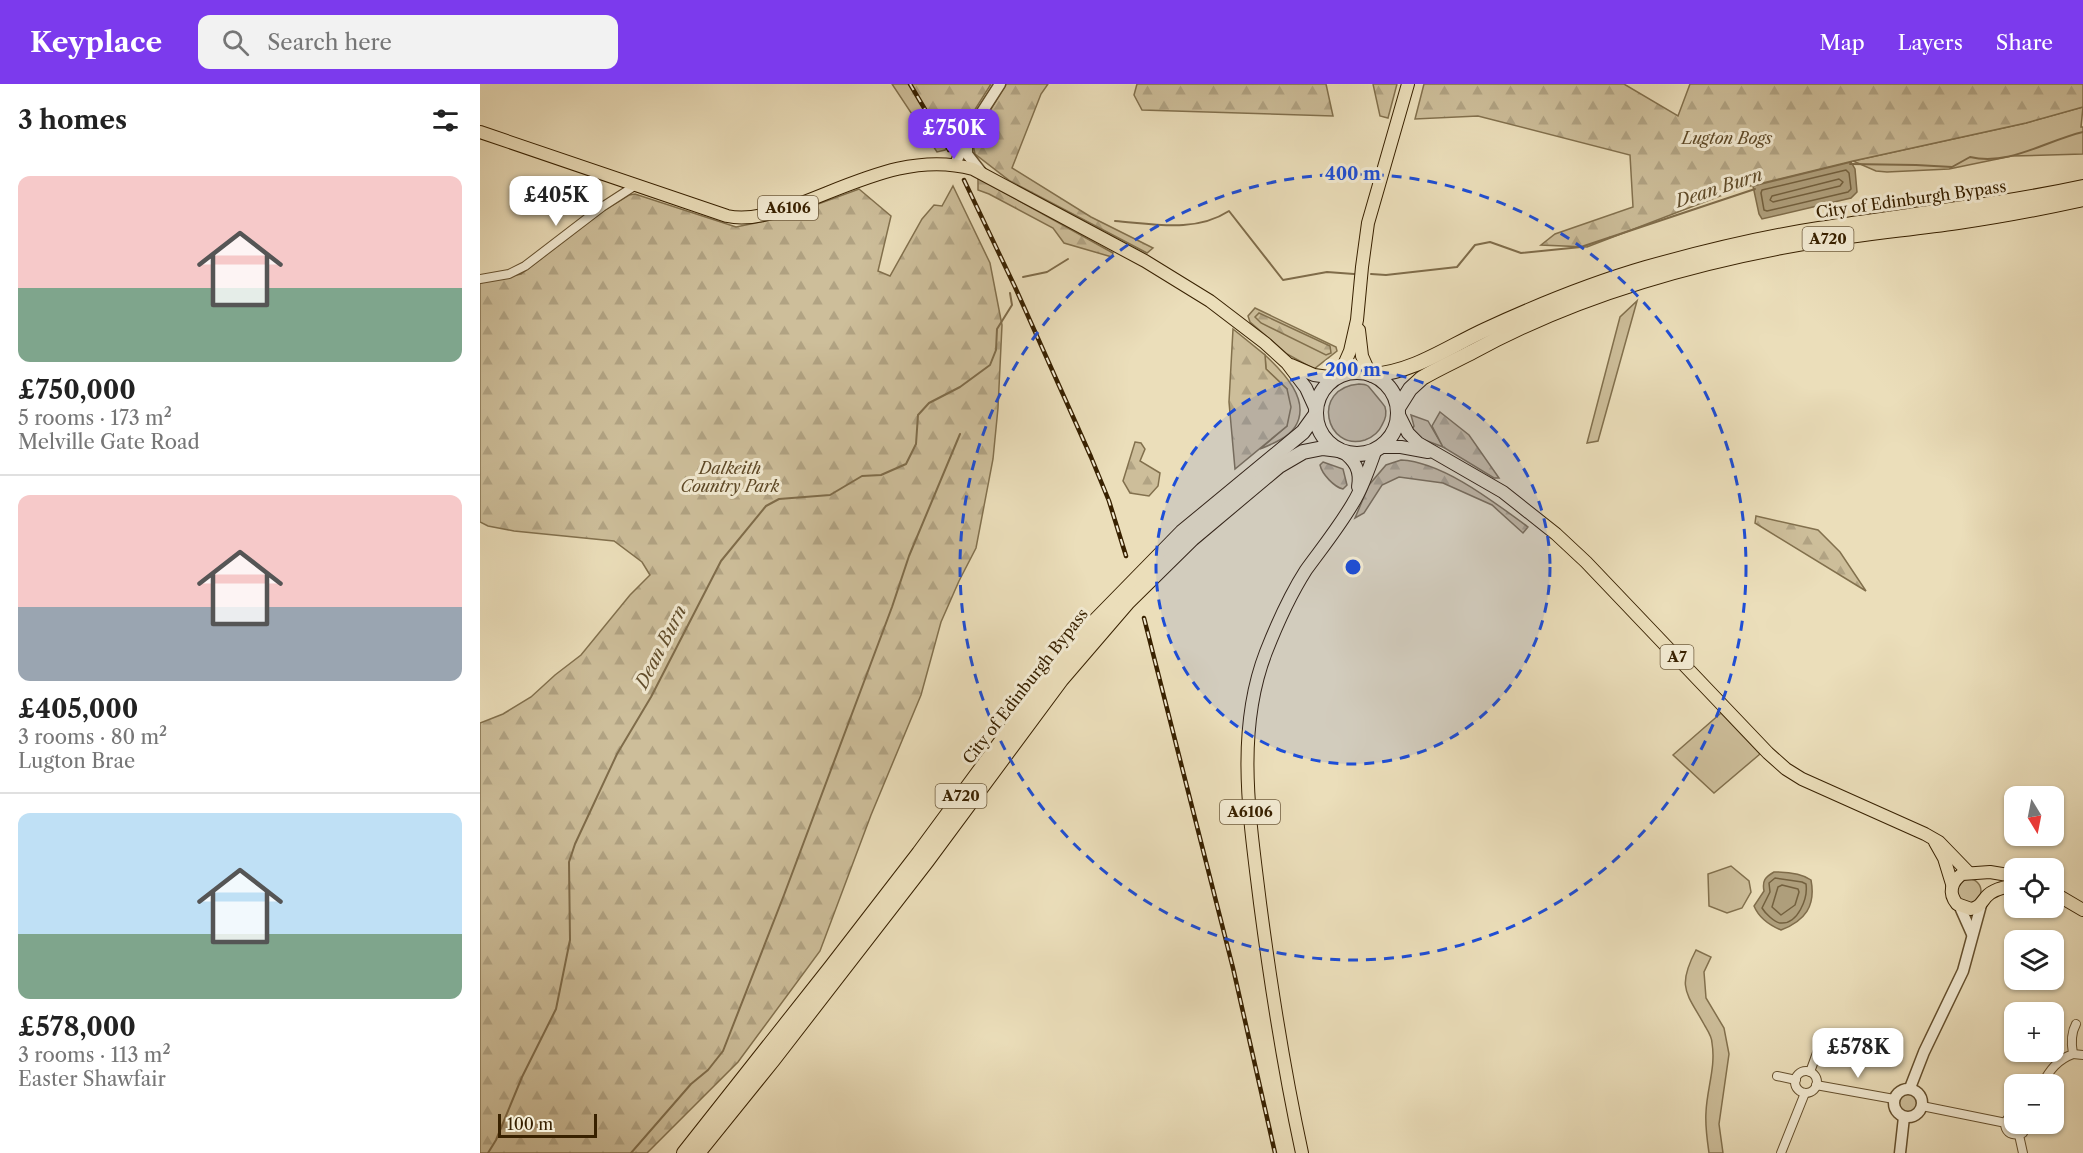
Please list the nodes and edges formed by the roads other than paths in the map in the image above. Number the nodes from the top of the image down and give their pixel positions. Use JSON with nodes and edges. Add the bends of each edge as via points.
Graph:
{"nodes":[{"id":1,"x":1000,"y":84,"type":"edge"},
{"id":2,"x":1408,"y":84,"type":"edge"},
{"id":3,"x":480,"y":132,"type":"edge"},
{"id":4,"x":968,"y":136,"type":"junction"},
{"id":5,"x":955,"y":164,"type":"junction"},
{"id":6,"x":981,"y":172,"type":"junction"},
{"id":7,"x":636,"y":184,"type":"junction"},
{"id":8,"x":2083,"y":187,"type":"edge"},
{"id":9,"x":2083,"y":199,"type":"edge"},
{"id":10,"x":480,"y":279,"type":"edge"},
{"id":11,"x":1358,"y":320,"type":"junction"},
{"id":12,"x":1287,"y":363,"type":"junction"},
{"id":13,"x":1371,"y":375,"type":"junction"},
{"id":14,"x":1337,"y":377,"type":"junction"},
{"id":15,"x":1398,"y":410,"type":"junction"},
{"id":16,"x":1316,"y":412,"type":"junction"},
{"id":17,"x":1378,"y":448,"type":"junction"},
{"id":18,"x":1340,"y":450,"type":"junction"},
{"id":19,"x":1435,"y":453,"type":"junction"},
{"id":20,"x":1357,"y":495,"type":"junction"},
{"id":21,"x":1932,"y":838,"type":"junction"},
{"id":22,"x":1956,"y":859,"type":"junction"},
{"id":23,"x":1990,"y":872,"type":"junction"},
{"id":24,"x":1971,"y":873,"type":"junction"},
{"id":25,"x":2004,"y":874,"type":"edge"},
{"id":26,"x":1952,"y":884,"type":"junction"},
{"id":27,"x":2004,"y":888,"type":"edge"},
{"id":28,"x":2064,"y":899,"type":"edge"},
{"id":29,"x":1984,"y":901,"type":"junction"},
{"id":30,"x":1960,"y":907,"type":"junction"},
{"id":31,"x":2083,"y":910,"type":"edge"},
{"id":32,"x":1972,"y":934,"type":"junction"},
{"id":33,"x":2076,"y":1024,"type":"dead end"},
{"id":34,"x":1818,"y":1050,"type":"dead end"},
{"id":35,"x":2073,"y":1054,"type":"junction"},
{"id":36,"x":2083,"y":1054,"type":"edge"},
{"id":37,"x":1810,"y":1072,"type":"junction"},
{"id":38,"x":2049,"y":1074,"type":"edge"},
{"id":39,"x":1777,"y":1076,"type":"dead end"},
{"id":40,"x":1796,"y":1080,"type":"junction"},
{"id":41,"x":1816,"y":1085,"type":"junction"},
{"id":42,"x":1910,"y":1089,"type":"junction"},
{"id":43,"x":1805,"y":1093,"type":"junction"},
{"id":44,"x":1894,"y":1099,"type":"junction"},
{"id":45,"x":1922,"y":1106,"type":"junction"},
{"id":46,"x":1904,"y":1117,"type":"junction"},
{"id":47,"x":2004,"y":1123,"type":"edge"},
{"id":48,"x":2011,"y":1134,"type":"edge"},
{"id":49,"x":2019,"y":1135,"type":"joint"},
{"id":50,"x":684,"y":1153,"type":"edge"},
{"id":51,"x":698,"y":1153,"type":"edge"},
{"id":52,"x":1302,"y":1153,"type":"edge"},
{"id":53,"x":1781,"y":1153,"type":"edge"},
{"id":54,"x":1900,"y":1153,"type":"edge"},
{"id":55,"x":2023,"y":1153,"type":"edge"}],
"edges":[{"from":1,"to":4,"type":"street"},
{"from":2,"to":11,"type":"main road","via":[[1368,224]]},
{"from":3,"to":7,"type":"main road","number":"A6106"},
{"from":4,"to":5,"type":"street"},
{"from":4,"to":6,"type":"street","via":[[968,154]]},
{"from":5,"to":6,"type":"main road","number":"A6106"},
{"from":5,"to":7,"type":"main road","number":"A6106","via":[[903,167],[778,211],[745,218],[727,216]]},
{"from":6,"to":12,"type":"main road","number":"A6106","via":[[1160,269],[1236,320]]},
{"from":7,"to":10,"type":"street","via":[[525,266]]},
{"from":8,"to":13,"type":"highway","name":"City of Edinburgh Bypass","number":"A720","via":[[1954,211],[1818,229],[1692,255],[1546,303],[1409,368]]},
{"from":9,"to":15,"type":"highway","name":"City of Edinburgh Bypass","number":"A720","via":[[1959,222],[1778,248],[1652,278],[1510,331],[1422,378]]},
{"from":11,"to":13,"type":"main road","via":[[1362,356]]},
{"from":11,"to":14,"type":"main road","via":[[1350,351]]},
{"from":12,"to":14,"type":"main road","number":"A6106","via":[[1314,375]]},
{"from":12,"to":16,"type":"main road","number":"A6106","via":[[1306,388]]},
{"from":13,"to":14,"type":"highway","via":[[1352,372]]},
{"from":13,"to":15,"type":"highway","via":[[1389,388]]},
{"from":14,"to":16,"type":"highway","via":[[1323,390]]},
{"from":15,"to":17,"type":"highway","via":[[1395,429]]},
{"from":15,"to":19,"type":"main road","number":"A7","via":[[1408,433]]},
{"from":16,"to":18,"type":"highway","via":[[1325,439]]},
{"from":16,"to":50,"type":"highway","name":"City of Edinburgh Bypass","number":"A720","via":[[1303,432],[1182,532],[1090,626],[1053,670],[919,853]]},
{"from":17,"to":18,"type":"highway","via":[[1360,454]]},
{"from":17,"to":19,"type":"main road","number":"A7","via":[[1401,447]]},
{"from":17,"to":20,"type":"main road","number":"A6106"},
{"from":18,"to":20,"type":"main road","via":[[1358,470]]},
{"from":18,"to":51,"type":"highway","name":"City of Edinburgh Bypass","number":"A720","via":[[1303,452],[1280,466],[1192,539],[1115,617],[1060,680],[927,861]]},
{"from":19,"to":21,"type":"main road","number":"A7","via":[[1496,487],[1556,534],[1786,769]]},
{"from":20,"to":52,"type":"main road","number":"A6106","via":[[1306,570],[1276,627],[1258,680],[1249,734],[1248,788],[1271,991]]},
{"from":21,"to":22,"type":"main road","number":"A7"},
{"from":21,"to":26,"type":"main road","via":[[1944,858]]},
{"from":22,"to":23,"type":"main road","number":"A7"},
{"from":22,"to":24,"type":"main road","number":"A7"},
{"from":23,"to":24,"type":"main road","number":"A7"},
{"from":23,"to":25,"type":"main road","number":"A7"},
{"from":24,"to":26,"type":"main road","number":"A7","via":[[1962,874]]},
{"from":24,"to":29,"type":"main road","number":"A7","via":[[1986,885]]},
{"from":26,"to":30,"type":"main road","via":[[1953,900]]},
{"from":27,"to":29,"type":"main road"},
{"from":28,"to":31,"type":"main road"},
{"from":29,"to":30,"type":"main road","via":[[1971,909]]},
{"from":29,"to":32,"type":"street"},
{"from":30,"to":32,"type":"street"},
{"from":32,"to":42,"type":"street","via":[[1963,971]]},
{"from":33,"to":35,"type":"street"},
{"from":34,"to":37,"type":"street"},
{"from":35,"to":36,"type":"street"},
{"from":35,"to":38,"type":"street","via":[[2056,1063]]},
{"from":37,"to":40,"type":"street","via":[[1803,1072]]},
{"from":37,"to":41,"type":"street","via":[[1816,1077]]},
{"from":39,"to":40,"type":"street"},
{"from":40,"to":43,"type":"street","via":[[1798,1089]]},
{"from":41,"to":43,"type":"street"},
{"from":41,"to":44,"type":"street"},
{"from":42,"to":44,"type":"street","via":[[1900,1091]]},
{"from":42,"to":45,"type":"street","via":[[1922,1097]]},
{"from":43,"to":53,"type":"street"},
{"from":44,"to":46,"type":"street","via":[[1894,1108]]},
{"from":45,"to":46,"type":"street","via":[[1916,1116]]},
{"from":45,"to":47,"type":"street"},
{"from":46,"to":54,"type":"street"},
{"from":48,"to":49,"type":"street"},
{"from":49,"to":55,"type":"street"}]}
